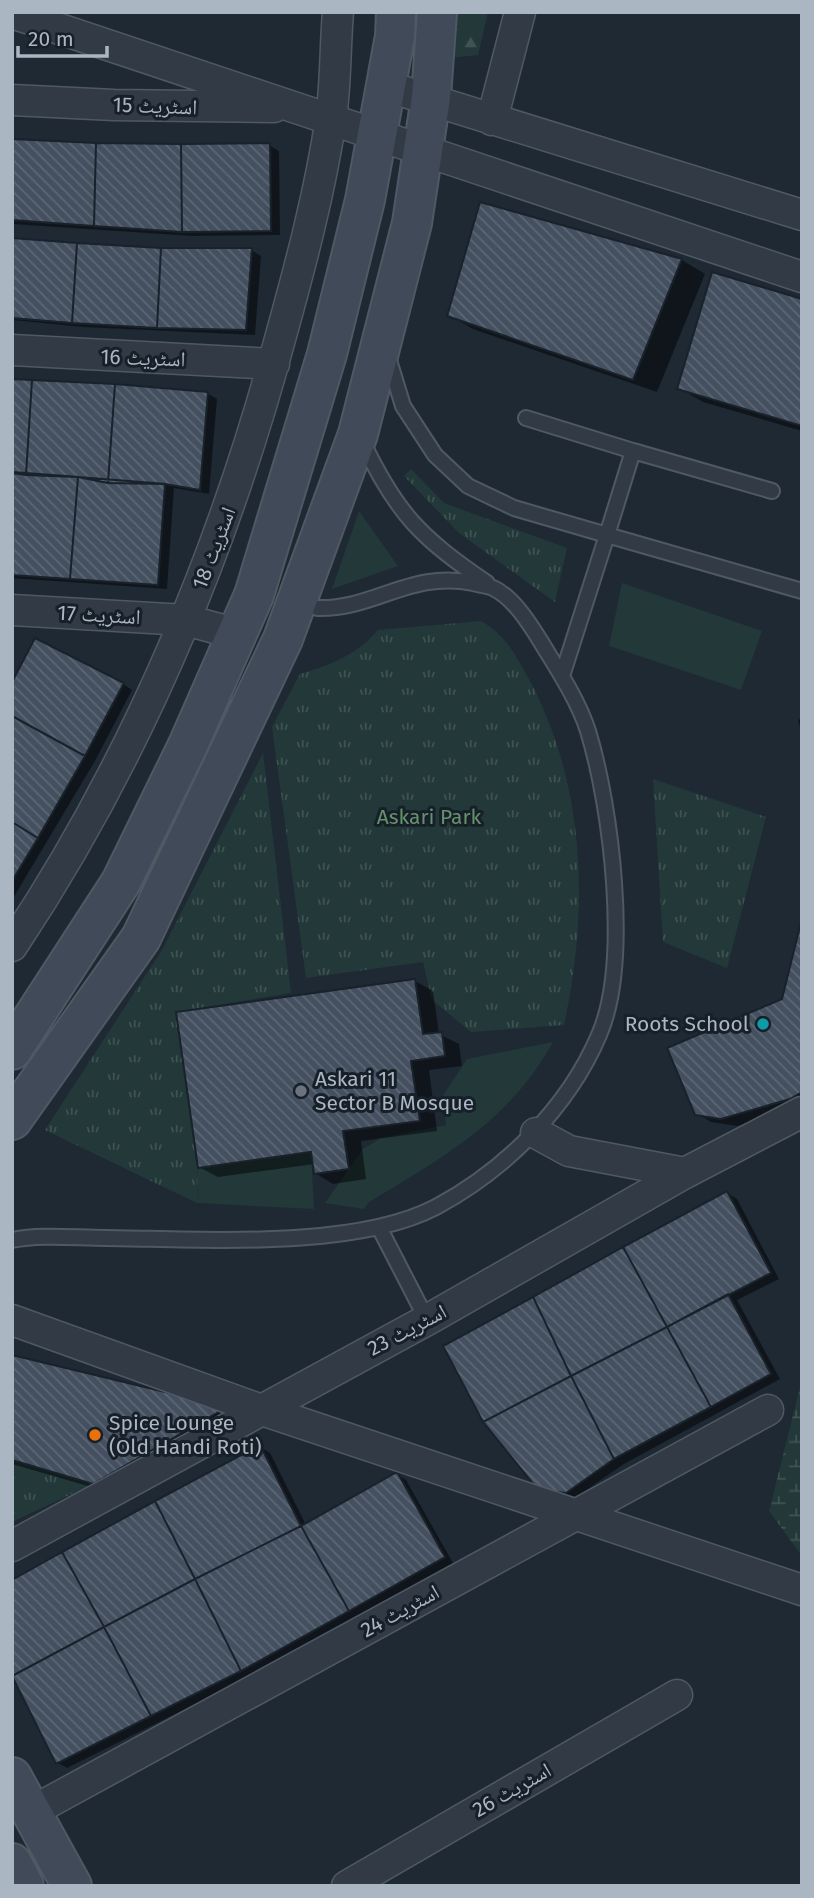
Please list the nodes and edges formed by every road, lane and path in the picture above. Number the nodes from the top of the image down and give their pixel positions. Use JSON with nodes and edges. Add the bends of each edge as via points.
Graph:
{"nodes":[{"id":1,"x":338,"y":12,"type":"edge"},
{"id":2,"x":396,"y":12,"type":"edge"},
{"id":3,"x":437,"y":12,"type":"edge"},
{"id":4,"x":520,"y":12,"type":"edge"},
{"id":5,"x":12,"y":13,"type":"edge"},
{"id":6,"x":386,"y":86,"type":"junction"},
{"id":7,"x":430,"y":97,"type":"junction"},
{"id":8,"x":12,"y":100,"type":"edge"},
{"id":9,"x":298,"y":106,"type":"junction"},
{"id":10,"x":331,"y":117,"type":"junction"},
{"id":11,"x":492,"y":120,"type":"junction"},
{"id":12,"x":378,"y":135,"type":"junction"},
{"id":13,"x":423,"y":152,"type":"junction"},
{"id":14,"x":802,"y":215,"type":"edge"},
{"id":15,"x":802,"y":277,"type":"edge"},
{"id":16,"x":382,"y":338,"type":"junction"},
{"id":17,"x":12,"y":350,"type":"edge"},
{"id":18,"x":274,"y":364,"type":"junction"},
{"id":19,"x":526,"y":418,"type":"dead end"},
{"id":20,"x":358,"y":434,"type":"junction"},
{"id":21,"x":633,"y":451,"type":"junction"},
{"id":22,"x":772,"y":491,"type":"dead end"},
{"id":23,"x":607,"y":535,"type":"junction"},
{"id":24,"x":494,"y":588,"type":"junction"},
{"id":25,"x":802,"y":591,"type":"edge"},
{"id":26,"x":317,"y":608,"type":"dead end"},
{"id":27,"x":12,"y":610,"type":"edge"},
{"id":28,"x":186,"y":620,"type":"junction"},
{"id":29,"x":237,"y":634,"type":"junction"},
{"id":30,"x":562,"y":676,"type":"junction"},
{"id":31,"x":12,"y":946,"type":"edge"},
{"id":32,"x":12,"y":1050,"type":"edge"},
{"id":33,"x":802,"y":1112,"type":"edge"},
{"id":34,"x":12,"y":1120,"type":"edge"},
{"id":35,"x":536,"y":1133,"type":"junction"},
{"id":36,"x":685,"y":1173,"type":"junction"},
{"id":37,"x":380,"y":1229,"type":"junction"},
{"id":38,"x":12,"y":1240,"type":"edge"},
{"id":39,"x":12,"y":1320,"type":"edge"},
{"id":40,"x":427,"y":1320,"type":"junction"},
{"id":41,"x":259,"y":1409,"type":"junction"},
{"id":42,"x":768,"y":1410,"type":"dead end"},
{"id":43,"x":576,"y":1515,"type":"junction"},
{"id":44,"x":12,"y":1546,"type":"edge"},
{"id":45,"x":802,"y":1590,"type":"edge"},
{"id":46,"x":677,"y":1695,"type":"dead end"},
{"id":47,"x":12,"y":1777,"type":"edge"},
{"id":48,"x":31,"y":1812,"type":"junction"},
{"id":49,"x":12,"y":1863,"type":"edge"},
{"id":50,"x":24,"y":1886,"type":"edge"},
{"id":51,"x":72,"y":1886,"type":"edge"},
{"id":52,"x":346,"y":1886,"type":"edge"}],
"edges":[{"from":1,"to":10,"type":"street","name":"اسٹریٹ 18"},
{"from":2,"to":6,"type":"street"},
{"from":3,"to":7,"type":"street"},
{"from":4,"to":11,"type":"street"},
{"from":5,"to":9,"type":"street"},
{"from":6,"to":7,"type":"street"},
{"from":6,"to":12,"type":"street"},
{"from":7,"to":11,"type":"street"},
{"from":7,"to":13,"type":"street"},
{"from":8,"to":9,"type":"street","name":"اسٹریٹ 15"},
{"from":9,"to":10,"type":"street"},
{"from":10,"to":12,"type":"street"},
{"from":10,"to":18,"type":"street","name":"اسٹریٹ 18","via":[[304,253]]},
{"from":11,"to":14,"type":"street"},
{"from":12,"to":13,"type":"street"},
{"from":12,"to":29,"type":"street","via":[[327,354],[254,595]]},
{"from":13,"to":15,"type":"street"},
{"from":13,"to":16,"type":"street","via":[[412,223]]},
{"from":16,"to":20,"type":"street"},
{"from":16,"to":23,"type":"lane","via":[[403,406],[435,456],[468,486],[514,508]]},
{"from":17,"to":18,"type":"street","name":"اسٹریٹ 16"},
{"from":18,"to":28,"type":"street","name":"اسٹریٹ 18","via":[[238,483]]},
{"from":19,"to":21,"type":"lane"},
{"from":20,"to":24,"type":"lane","via":[[401,511],[430,542]]},
{"from":20,"to":34,"type":"street","via":[[283,639],[141,938]]},
{"from":21,"to":22,"type":"lane"},
{"from":21,"to":23,"type":"lane"},
{"from":23,"to":25,"type":"lane"},
{"from":23,"to":30,"type":"lane"},
{"from":24,"to":26,"type":"lane","via":[[430,579],[335,609]]},
{"from":24,"to":30,"type":"lane","via":[[526,619]]},
{"from":27,"to":28,"type":"street","name":"اسٹریٹ 17"},
{"from":28,"to":29,"type":"street","name":"اسٹریٹ 17"},
{"from":28,"to":31,"type":"street","name":"اسٹریٹ 18","via":[[123,757],[48,892]]},
{"from":29,"to":32,"type":"street","via":[[121,882]]},
{"from":30,"to":35,"type":"lane","via":[[587,728],[609,832],[614,870],[611,989],[600,1034]]},
{"from":33,"to":36,"type":"street","name":"اسٹریٹ 23"},
{"from":35,"to":36,"type":"street","via":[[569,1151]]},
{"from":35,"to":37,"type":"lane","via":[[439,1206]]},
{"from":36,"to":40,"type":"street","name":"اسٹریٹ 23"},
{"from":37,"to":38,"type":"lane","via":[[279,1237]]},
{"from":37,"to":40,"type":"lane"},
{"from":39,"to":41,"type":"street"},
{"from":40,"to":41,"type":"street","name":"اسٹریٹ 23"},
{"from":41,"to":43,"type":"street"},
{"from":41,"to":44,"type":"street","name":"اسٹریٹ 23"},
{"from":42,"to":43,"type":"street","name":"اسٹریٹ 24"},
{"from":43,"to":45,"type":"street"},
{"from":43,"to":48,"type":"street","name":"اسٹریٹ 24"},
{"from":46,"to":52,"type":"street","name":"اسٹریٹ 26"},
{"from":47,"to":48,"type":"street"},
{"from":48,"to":51,"type":"street"},
{"from":49,"to":50,"type":"street"}]}
